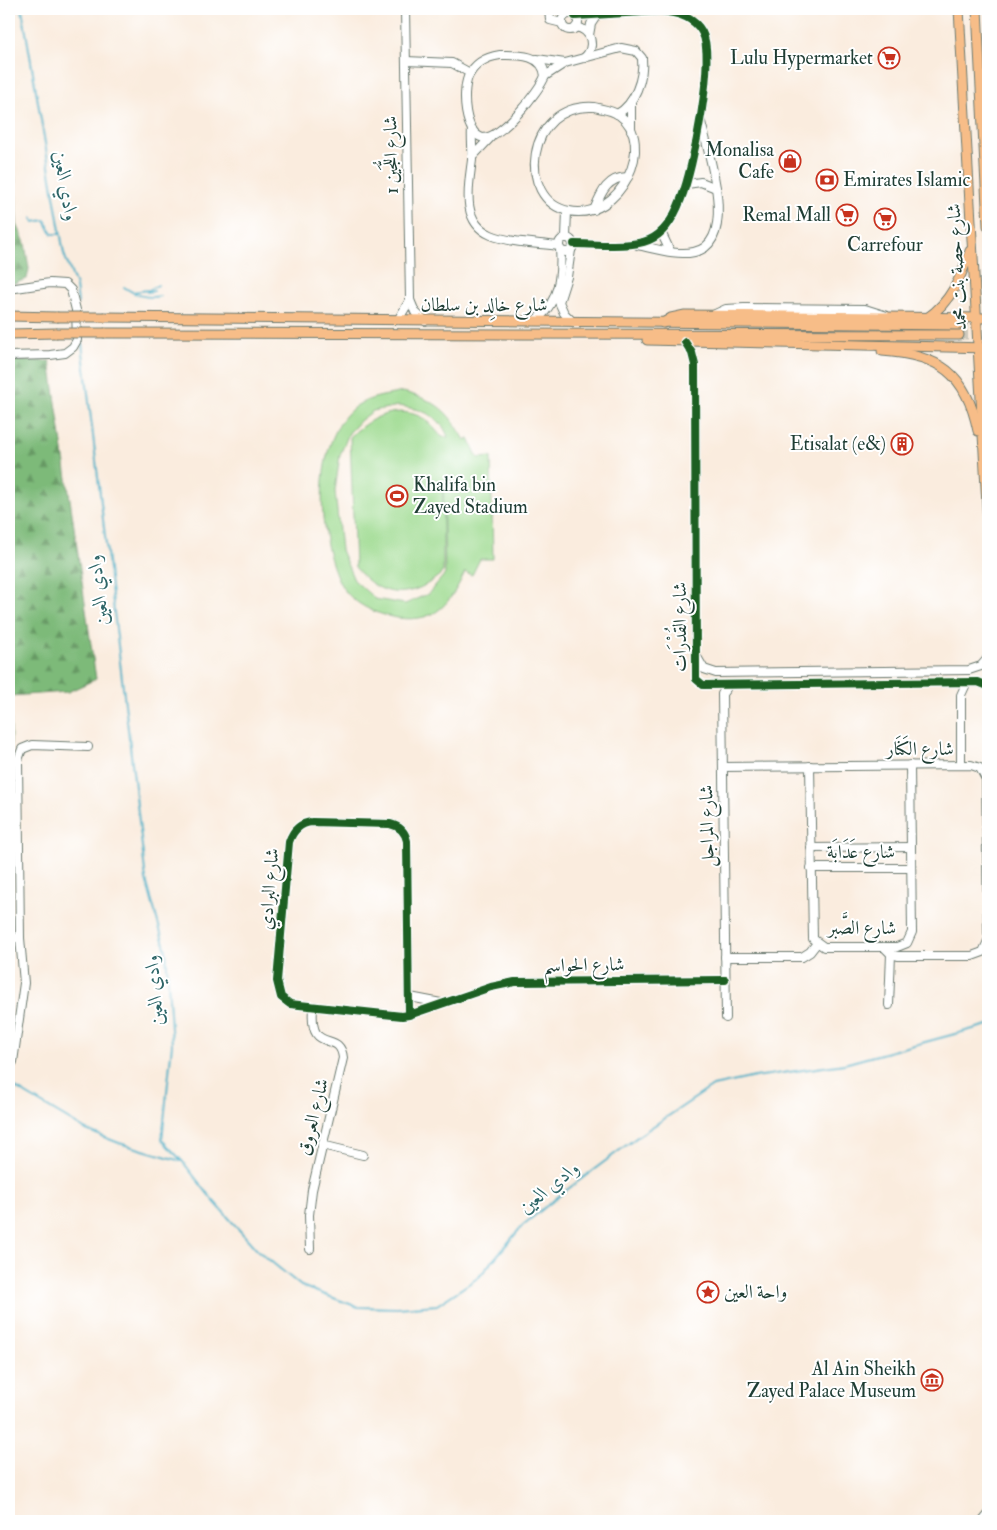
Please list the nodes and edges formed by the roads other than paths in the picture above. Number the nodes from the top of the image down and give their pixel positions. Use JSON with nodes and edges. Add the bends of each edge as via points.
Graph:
{"nodes":[{"id":1,"x":405,"y":9,"type":"edge"},
{"id":2,"x":550,"y":9,"type":"edge"},
{"id":3,"x":959,"y":9,"type":"edge"},
{"id":4,"x":977,"y":9,"type":"edge"},
{"id":5,"x":597,"y":15,"type":"junction"},
{"id":6,"x":575,"y":16,"type":"junction"},
{"id":7,"x":562,"y":23,"type":"junction"},
{"id":8,"x":576,"y":27,"type":"junction"},
{"id":9,"x":590,"y":39,"type":"junction"},
{"id":10,"x":604,"y":53,"type":"junction"},
{"id":11,"x":584,"y":58,"type":"junction"},
{"id":12,"x":535,"y":59,"type":"junction"},
{"id":13,"x":406,"y":61,"type":"junction"},
{"id":14,"x":565,"y":63,"type":"junction"},
{"id":15,"x":470,"y":74,"type":"junction"},
{"id":16,"x":545,"y":76,"type":"junction"},
{"id":17,"x":631,"y":102,"type":"junction"},
{"id":18,"x":617,"y":114,"type":"junction"},
{"id":19,"x":700,"y":118,"type":"junction"},
{"id":20,"x":472,"y":129,"type":"junction"},
{"id":21,"x":631,"y":131,"type":"junction"},
{"id":22,"x":491,"y":137,"type":"junction"},
{"id":23,"x":707,"y":149,"type":"junction"},
{"id":24,"x":694,"y":150,"type":"junction"},
{"id":25,"x":472,"y":157,"type":"junction"},
{"id":26,"x":628,"y":177,"type":"junction"},
{"id":27,"x":687,"y":184,"type":"junction"},
{"id":28,"x":716,"y":188,"type":"junction"},
{"id":29,"x":594,"y":210,"type":"junction"},
{"id":30,"x":567,"y":211,"type":"junction"},
{"id":31,"x":988,"y":226,"type":"edge"},
{"id":32,"x":661,"y":232,"type":"junction"},
{"id":33,"x":566,"y":237,"type":"junction"},
{"id":34,"x":631,"y":244,"type":"junction"},
{"id":35,"x":972,"y":246,"type":"junction"},
{"id":36,"x":572,"y":247,"type":"junction"},
{"id":37,"x":559,"y":248,"type":"junction"},
{"id":38,"x":670,"y":251,"type":"junction"},
{"id":39,"x":562,"y":281,"type":"junction"},
{"id":40,"x":9,"y":289,"type":"edge"},
{"id":41,"x":410,"y":300,"type":"junction"},
{"id":42,"x":9,"y":316,"type":"edge"},
{"id":43,"x":927,"y":318,"type":"junction"},
{"id":44,"x":976,"y":318,"type":"junction"},
{"id":45,"x":988,"y":318,"type":"edge"},
{"id":46,"x":398,"y":320,"type":"junction"},
{"id":47,"x":425,"y":321,"type":"junction"},
{"id":48,"x":534,"y":321,"type":"junction"},
{"id":49,"x":573,"y":322,"type":"junction"},
{"id":50,"x":662,"y":323,"type":"junction"},
{"id":51,"x":9,"y":334,"type":"edge"},
{"id":52,"x":617,"y":334,"type":"junction"},
{"id":53,"x":685,"y":342,"type":"junction"},
{"id":54,"x":809,"y":344,"type":"junction"},
{"id":55,"x":978,"y":348,"type":"junction"},
{"id":56,"x":988,"y":348,"type":"edge"},
{"id":57,"x":9,"y":356,"type":"edge"},
{"id":58,"x":984,"y":458,"type":"junction"},
{"id":59,"x":988,"y":523,"type":"edge"},
{"id":60,"x":697,"y":656,"type":"junction"},
{"id":61,"x":988,"y":658,"type":"edge"},
{"id":62,"x":928,"y":671,"type":"junction"},
{"id":63,"x":710,"y":672,"type":"junction"},
{"id":64,"x":696,"y":677,"type":"junction"},
{"id":65,"x":928,"y":682,"type":"junction"},
{"id":66,"x":952,"y":682,"type":"junction"},
{"id":67,"x":967,"y":682,"type":"junction"},
{"id":68,"x":729,"y":684,"type":"junction"},
{"id":69,"x":713,"y":685,"type":"junction"},
{"id":70,"x":988,"y":686,"type":"edge"},
{"id":71,"x":722,"y":694,"type":"junction"},
{"id":72,"x":961,"y":695,"type":"junction"},
{"id":73,"x":88,"y":747,"type":"dead end"},
{"id":74,"x":910,"y":765,"type":"junction"},
{"id":75,"x":962,"y":765,"type":"junction"},
{"id":76,"x":810,"y":766,"type":"junction"},
{"id":77,"x":723,"y":767,"type":"junction"},
{"id":78,"x":911,"y":847,"type":"junction"},
{"id":79,"x":811,"y":848,"type":"junction"},
{"id":80,"x":811,"y":868,"type":"junction"},
{"id":81,"x":911,"y":868,"type":"junction"},
{"id":82,"x":988,"y":933,"type":"edge"},
{"id":83,"x":9,"y":938,"type":"edge"},
{"id":84,"x":20,"y":938,"type":"junction"},
{"id":85,"x":988,"y":941,"type":"edge"},
{"id":86,"x":817,"y":943,"type":"junction"},
{"id":87,"x":884,"y":947,"type":"junction"},
{"id":88,"x":890,"y":954,"type":"junction"},
{"id":89,"x":725,"y":957,"type":"junction"},
{"id":90,"x":726,"y":980,"type":"junction"},
{"id":91,"x":410,"y":997,"type":"junction"},
{"id":92,"x":446,"y":1003,"type":"junction"},
{"id":93,"x":889,"y":1005,"type":"dead end"},
{"id":94,"x":313,"y":1008,"type":"junction"},
{"id":95,"x":409,"y":1015,"type":"junction"},
{"id":96,"x":726,"y":1018,"type":"dead end"},
{"id":97,"x":13,"y":1062,"type":"dead end"},
{"id":98,"x":322,"y":1145,"type":"junction"},
{"id":99,"x":363,"y":1156,"type":"dead end"},
{"id":100,"x":310,"y":1249,"type":"dead end"},
{"id":101,"x":988,"y":1515,"type":"edge"},
{"id":102,"x":983,"y":1521,"type":"edge"}],
"edges":[{"from":1,"to":13,"type":"street","name":"شارع اللُّجَين 1"},
{"from":2,"to":7,"type":"street","via":[[550,20]]},
{"from":3,"to":35,"type":"main road","name":"شارع حصة بنت محمد"},
{"from":4,"to":31,"type":"main road","name":"شارع حصة بنت محمد"},
{"from":5,"to":6,"type":"street"},
{"from":5,"to":9,"type":"street","via":[[591,24]]},
{"from":5,"to":19,"type":"street","via":[[666,11],[685,17],[699,27],[708,55]]},
{"from":6,"to":7,"type":"street","via":[[566,15]]},
{"from":6,"to":8,"type":"street"},
{"from":7,"to":8,"type":"street","via":[[568,29]]},
{"from":8,"to":9,"type":"street","via":[[583,29]]},
{"from":9,"to":10,"type":"street"},
{"from":9,"to":11,"type":"street","via":[[590,50]]},
{"from":10,"to":11,"type":"street"},
{"from":10,"to":17,"type":"street","via":[[626,48],[636,50],[642,58],[642,72]]},
{"from":11,"to":14,"type":"street"},
{"from":12,"to":14,"type":"street"},
{"from":12,"to":15,"type":"street","via":[[494,56],[478,64]]},
{"from":12,"to":16,"type":"street","via":[[541,64]]},
{"from":13,"to":15,"type":"street","via":[[452,62]]},
{"from":13,"to":41,"type":"street","name":"شارع اللُّجَين 1"},
{"from":14,"to":16,"type":"street"},
{"from":15,"to":20,"type":"street","via":[[465,96]]},
{"from":16,"to":22,"type":"street","via":[[522,108]]},
{"from":17,"to":18,"type":"street"},
{"from":17,"to":21,"type":"street"},
{"from":18,"to":21,"type":"street"},
{"from":18,"to":30,"type":"street","via":[[594,107],[574,108],[557,116],[543,132],[535,158],[537,182],[550,202]]},
{"from":19,"to":23,"type":"street"},
{"from":19,"to":24,"type":"street"},
{"from":20,"to":22,"type":"street","via":[[480,137]]},
{"from":20,"to":25,"type":"street"},
{"from":21,"to":26,"type":"street","via":[[634,156]]},
{"from":22,"to":25,"type":"street"},
{"from":23,"to":24,"type":"street"},
{"from":23,"to":28,"type":"street"},
{"from":24,"to":27,"type":"street"},
{"from":25,"to":37,"type":"street","via":[[468,201],[471,215],[480,228],[499,237]]},
{"from":26,"to":29,"type":"street","via":[[613,198]]},
{"from":26,"to":29,"type":"street","via":[[607,184]]},
{"from":27,"to":28,"type":"street","via":[[701,182]]},
{"from":27,"to":32,"type":"street","via":[[674,214]]},
{"from":28,"to":38,"type":"street","via":[[717,228],[710,243],[692,253]]},
{"from":29,"to":30,"type":"street"},
{"from":30,"to":33,"type":"street"},
{"from":32,"to":34,"type":"street","via":[[649,240]]},
{"from":32,"to":38,"type":"street"},
{"from":33,"to":36,"type":"street","via":[[571,239]]},
{"from":33,"to":37,"type":"street","via":[[561,239]]},
{"from":34,"to":36,"type":"street"},
{"from":34,"to":38,"type":"street"},
{"from":35,"to":43,"type":"main road","via":[[950,296]]},
{"from":35,"to":44,"type":"main road","name":"شارع حصة بنت محمد"},
{"from":36,"to":37,"type":"street","via":[[566,252]]},
{"from":36,"to":39,"type":"street"},
{"from":37,"to":39,"type":"street"},
{"from":39,"to":48,"type":"street","via":[[550,306]]},
{"from":39,"to":49,"type":"street","via":[[559,302]]},
{"from":40,"to":57,"type":"street","via":[[65,284],[74,298],[77,340],[74,347],[64,353]]},
{"from":41,"to":46,"type":"street"},
{"from":41,"to":47,"type":"street","via":[[415,312]]},
{"from":42,"to":46,"type":"main road","name":"شارع خالِد بن سلطان","bridge":true},
{"from":43,"to":44,"type":"main road"},
{"from":43,"to":50,"type":"main road","via":[[680,315]]},
{"from":44,"to":45,"type":"main road"},
{"from":44,"to":55,"type":"main road","name":"شارع حصة بنت محمد"},
{"from":46,"to":47,"type":"main road","name":"شارع خالِد بن سلطان"},
{"from":47,"to":48,"type":"main road","name":"شارع خالِد بن سلطان"},
{"from":48,"to":49,"type":"main road","name":"شارع خالِد بن سلطان"},
{"from":49,"to":50,"type":"main road","name":"شارع خالِد بن سلطان"},
{"from":50,"to":52,"type":"main road","name":"شارع خالِد بن سلطان","via":[[959,330]]},
{"from":51,"to":52,"type":"main road","name":"شارع خالِد بن سلطان","bridge":true},
{"from":52,"to":53,"type":"main road"},
{"from":53,"to":54,"type":"main road"},
{"from":53,"to":60,"type":"street","name":"شارع القُدْرَات","via":[[695,365]]},
{"from":54,"to":55,"type":"main road"},
{"from":54,"to":58,"type":"main road","via":[[910,353],[941,366],[969,398]]},
{"from":55,"to":56,"type":"main road"},
{"from":55,"to":58,"type":"main road","name":"شارع حصة بنت محمد"},
{"from":58,"to":59,"type":"main road","name":"شارع حصة بنت محمد"},
{"from":60,"to":63,"type":"street","name":"شارع القُدْرَات"},
{"from":60,"to":64,"type":"street","name":"شارع القُدْرَات"},
{"from":61,"to":62,"type":"street","name":"شارع القُدْرَات","via":[[973,670]]},
{"from":62,"to":63,"type":"street","name":"شارع القُدْرَات"},
{"from":62,"to":65,"type":"street"},
{"from":63,"to":64,"type":"street"},
{"from":63,"to":69,"type":"street"},
{"from":64,"to":69,"type":"street","name":"شارع القُدْرَات","via":[[701,685]]},
{"from":65,"to":66,"type":"street","name":"شارع القُدْرَات"},
{"from":65,"to":68,"type":"street","name":"شارع القُدْرَات"},
{"from":66,"to":67,"type":"street","name":"شارع القُدْرَات"},
{"from":66,"to":72,"type":"street"},
{"from":67,"to":70,"type":"street","name":"شارع القُدْرَات"},
{"from":67,"to":72,"type":"street"},
{"from":68,"to":69,"type":"street","name":"شارع القُدْرَات"},
{"from":68,"to":71,"type":"street"},
{"from":69,"to":71,"type":"street"},
{"from":71,"to":77,"type":"street","name":"شارع المراجل"},
{"from":72,"to":75,"type":"street"},
{"from":73,"to":84,"type":"street","via":[[32,745],[22,749],[20,754]]},
{"from":74,"to":75,"type":"street","name":"شارع الكَنَار"},
{"from":74,"to":76,"type":"street","name":"شارع الكَنَار"},
{"from":74,"to":78,"type":"street","name":"شارع الصَّبر"},
{"from":75,"to":82,"type":"street","name":"شارع الكَنَار","via":[[977,766],[985,776]]},
{"from":76,"to":77,"type":"street","name":"شارع الكَنَار"},
{"from":76,"to":79,"type":"street","name":"شارع الصَّبر"},
{"from":77,"to":89,"type":"street","name":"شارع المراجل"},
{"from":78,"to":79,"type":"street","name":"شارع عَدَابَة"},
{"from":78,"to":81,"type":"street","name":"شارع الصَّبر"},
{"from":79,"to":80,"type":"street","name":"شارع الصَّبر"},
{"from":80,"to":81,"type":"street","name":"شارع عَدَابَة"},
{"from":80,"to":86,"type":"street","name":"شارع الصَّبر","via":[[812,933]]},
{"from":81,"to":87,"type":"street","name":"شارع الصَّبر","via":[[912,935],[904,945]]},
{"from":83,"to":84,"type":"street"},
{"from":84,"to":97,"type":"street","via":[[23,992]]},
{"from":85,"to":88,"type":"street","via":[[983,952],[972,956]]},
{"from":86,"to":87,"type":"street","name":"شارع الصَّبر","via":[[824,947]]},
{"from":86,"to":89,"type":"street","via":[[802,957]]},
{"from":87,"to":88,"type":"street"},
{"from":88,"to":93,"type":"street"},
{"from":89,"to":90,"type":"street","name":"شارع المراجل"},
{"from":90,"to":92,"type":"street","name":"شارع الحواسم","via":[[515,982]]},
{"from":90,"to":96,"type":"street","name":"شارع المراجل"},
{"from":91,"to":92,"type":"street"},
{"from":91,"to":94,"type":"street","name":"شارع البرادي","via":[[407,841],[404,834],[400,828],[390,824],[307,823],[296,830],[289,842],[277,986],[287,1003]]},
{"from":91,"to":95,"type":"street","name":"شارع البرادي"},
{"from":92,"to":95,"type":"street","name":"شارع البرادي"},
{"from":94,"to":95,"type":"street","name":"شارع البرادي","via":[[388,1016]]},
{"from":94,"to":98,"type":"street","name":"شارع العروق","via":[[315,1033],[337,1045],[343,1055]]},
{"from":98,"to":99,"type":"street"},
{"from":98,"to":100,"type":"street","name":"شارع العروق","via":[[310,1198]]},
{"from":101,"to":102,"type":"street"}]}
